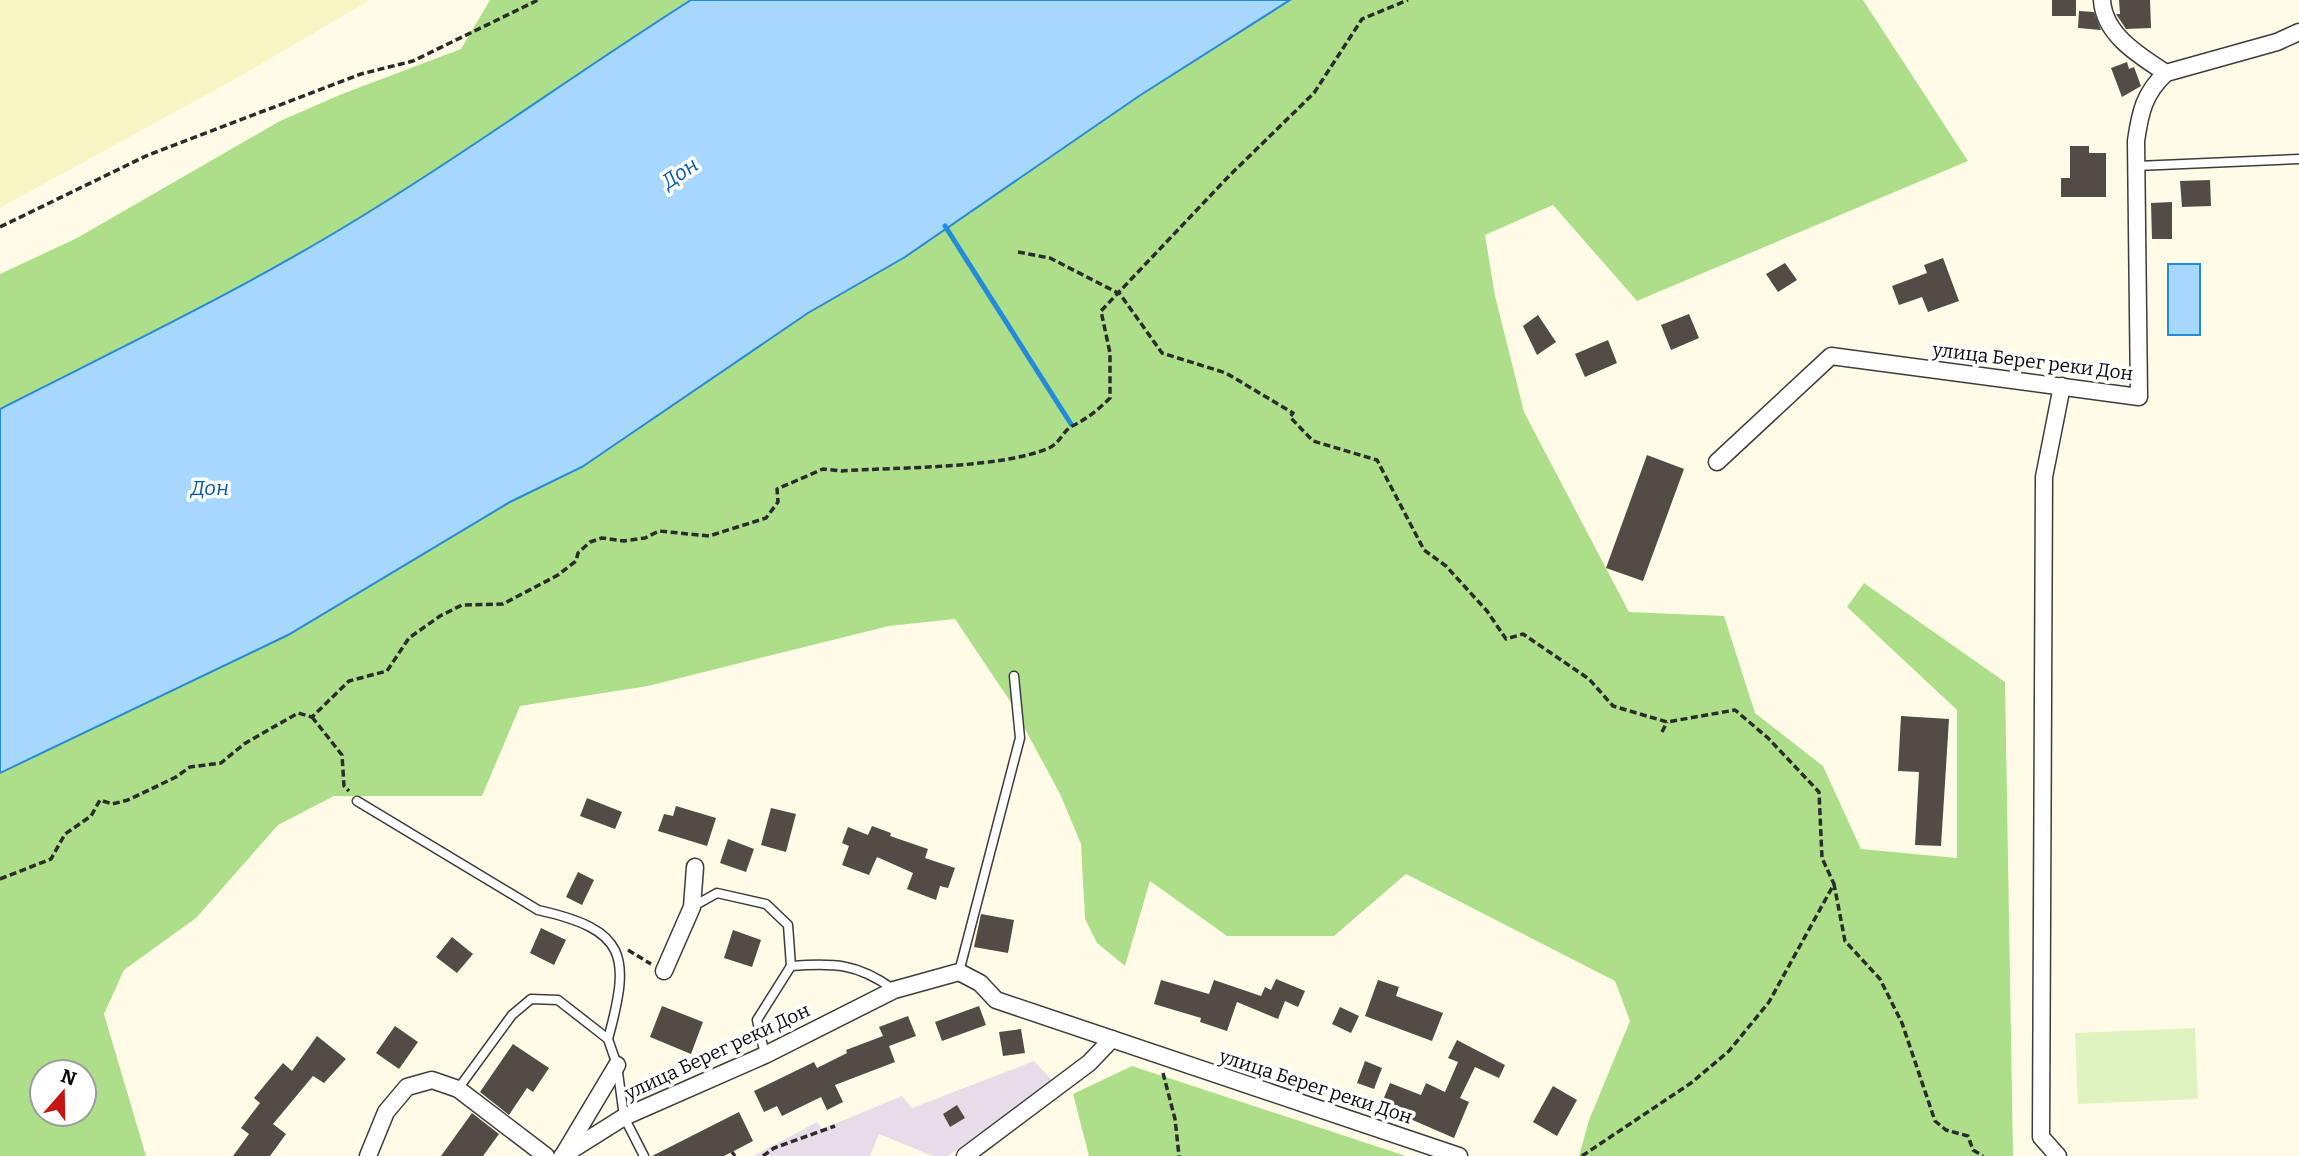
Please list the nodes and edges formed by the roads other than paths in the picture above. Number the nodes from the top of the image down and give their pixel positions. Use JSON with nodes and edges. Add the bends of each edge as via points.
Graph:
{"nodes":[{"id":1,"x":2102,"y":0,"type":"edge"},
{"id":2,"x":2299,"y":32,"type":"edge"},
{"id":3,"x":2166,"y":73,"type":"junction"},
{"id":4,"x":2299,"y":159,"type":"edge"},
{"id":5,"x":2137,"y":166,"type":"junction"},
{"id":6,"x":2062,"y":386,"type":"junction"},
{"id":7,"x":1717,"y":462,"type":"dead end"},
{"id":8,"x":1014,"y":676,"type":"dead end"},
{"id":9,"x":357,"y":801,"type":"road end"},
{"id":10,"x":695,"y":867,"type":"dead end"},
{"id":11,"x":692,"y":906,"type":"junction"},
{"id":12,"x":790,"y":966,"type":"junction"},
{"id":13,"x":664,"y":971,"type":"road end"},
{"id":14,"x":959,"y":972,"type":"junction"},
{"id":15,"x":894,"y":990,"type":"junction"},
{"id":16,"x":608,"y":1039,"type":"junction"},
{"id":17,"x":1112,"y":1039,"type":"junction"},
{"id":18,"x":765,"y":1055,"type":"junction"},
{"id":19,"x":617,"y":1065,"type":"junction"},
{"id":20,"x":458,"y":1089,"type":"junction"},
{"id":21,"x":624,"y":1116,"type":"junction"},
{"id":22,"x":563,"y":1155,"type":"edge"},
{"id":23,"x":368,"y":1156,"type":"edge"},
{"id":24,"x":547,"y":1156,"type":"edge"},
{"id":25,"x":644,"y":1156,"type":"edge"},
{"id":26,"x":965,"y":1156,"type":"edge"},
{"id":27,"x":1459,"y":1156,"type":"edge"},
{"id":28,"x":2058,"y":1156,"type":"edge"}],
"edges":[{"from":1,"to":3,"type":"street","via":[[2111,27],[2133,52]]},
{"from":2,"to":3,"type":"street","via":[[2277,43]]},
{"from":3,"to":5,"type":"street","name":"улица Берег реки Дон","via":[[2141,106]]},
{"from":4,"to":5,"type":"lane"},
{"from":5,"to":6,"type":"street","name":"улица Берег реки Дон","via":[[2139,397]]},
{"from":6,"to":7,"type":"street","name":"улица Берег реки Дон","via":[[1832,356]]},
{"from":6,"to":28,"type":"street","via":[[2043,477],[2042,665],[2041,1137]]},
{"from":8,"to":14,"type":"lane","via":[[1020,738]]},
{"from":9,"to":16,"type":"lane","via":[[538,910],[571,917],[611,939],[621,961],[619,1000]]},
{"from":10,"to":11,"type":"street"},
{"from":11,"to":12,"type":"lane","via":[[717,893],[766,904],[788,925]]},
{"from":11,"to":13,"type":"street"},
{"from":12,"to":15,"type":"lane","via":[[835,963],[871,973]]},
{"from":12,"to":18,"type":"lane","via":[[757,1020]]},
{"from":14,"to":15,"type":"street","name":"улица Берег реки Дон"},
{"from":14,"to":17,"type":"street","name":"улица Берег реки Дон","via":[[980,983],[996,1000]]},
{"from":15,"to":18,"type":"street","name":"улица Берег реки Дон"},
{"from":16,"to":19,"type":"lane"},
{"from":16,"to":20,"type":"lane","via":[[558,1000],[531,999],[512,1014]]},
{"from":17,"to":26,"type":"street","via":[[1089,1063]]},
{"from":17,"to":27,"type":"street","name":"улица Берег реки Дон"},
{"from":18,"to":21,"type":"street","name":"улица Берег реки Дон"},
{"from":19,"to":21,"type":"lane"},
{"from":19,"to":22,"type":"street"},
{"from":20,"to":23,"type":"street","via":[[432,1080],[408,1087],[386,1112]]},
{"from":20,"to":24,"type":"street"},
{"from":21,"to":22,"type":"street","name":"улица Берег реки Дон"},
{"from":21,"to":25,"type":"lane"}]}
